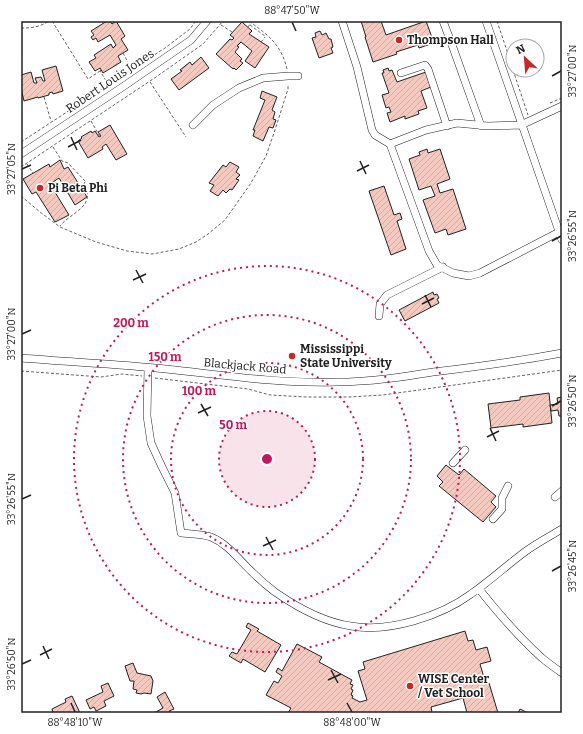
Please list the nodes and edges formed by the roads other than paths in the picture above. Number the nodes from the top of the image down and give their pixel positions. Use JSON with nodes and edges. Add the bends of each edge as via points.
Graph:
{"nodes":[{"id":1,"x":207,"y":21,"type":"edge"},
{"id":2,"x":342,"y":21,"type":"edge"},
{"id":3,"x":443,"y":21,"type":"edge"},
{"id":4,"x":486,"y":21,"type":"edge"},
{"id":5,"x":401,"y":74,"type":"dead end"},
{"id":6,"x":298,"y":76,"type":"dead end"},
{"id":7,"x":562,"y":106,"type":"edge"},
{"id":8,"x":193,"y":125,"type":"dead end"},
{"id":9,"x":522,"y":125,"type":"junction"},
{"id":10,"x":447,"y":126,"type":"junction"},
{"id":11,"x":481,"y":126,"type":"junction"},
{"id":12,"x":390,"y":144,"type":"junction"},
{"id":13,"x":21,"y":154,"type":"edge"},
{"id":14,"x":559,"y":232,"type":"junction"},
{"id":15,"x":562,"y":240,"type":"edge"},
{"id":16,"x":442,"y":268,"type":"junction"},
{"id":17,"x":379,"y":316,"type":"dead end"},
{"id":18,"x":562,"y":353,"type":"edge"},
{"id":19,"x":21,"y":358,"type":"edge"},
{"id":20,"x":148,"y":368,"type":"junction"},
{"id":21,"x":465,"y":450,"type":"dead end"},
{"id":22,"x":453,"y":463,"type":"dead end"},
{"id":23,"x":508,"y":486,"type":"dead end"},
{"id":24,"x":562,"y":491,"type":"edge"},
{"id":25,"x":555,"y":497,"type":"dead end"},
{"id":26,"x":493,"y":520,"type":"dead end"},
{"id":27,"x":562,"y":529,"type":"edge"},
{"id":28,"x":479,"y":589,"type":"junction"},
{"id":29,"x":562,"y":673,"type":"edge"}],
"edges":[{"from":1,"to":13,"type":"street","name":"Robert Louis Jones","via":[[191,40]]},
{"from":2,"to":12,"type":"street","via":[[357,67],[372,130],[375,135]]},
{"from":3,"to":11,"type":"street"},
{"from":4,"to":9,"type":"street"},
{"from":5,"to":10,"type":"street","via":[[425,65]]},
{"from":6,"to":8,"type":"street","via":[[263,78],[239,88],[213,105]]},
{"from":7,"to":9,"type":"street"},
{"from":9,"to":11,"type":"street"},
{"from":9,"to":14,"type":"street"},
{"from":10,"to":11,"type":"street","via":[[457,123]]},
{"from":10,"to":12,"type":"street","via":[[426,130]]},
{"from":12,"to":16,"type":"street","via":[[429,251],[437,265]]},
{"from":14,"to":15,"type":"street"},
{"from":14,"to":16,"type":"street","via":[[480,273],[469,276]]},
{"from":16,"to":17,"type":"street","via":[[387,295],[380,304]]},
{"from":18,"to":20,"type":"street","name":"Blackjack Road","via":[[366,381],[305,383]]},
{"from":19,"to":20,"type":"street","name":"Blackjack Road"},
{"from":20,"to":28,"type":"street","via":[[147,416],[151,443],[175,493],[181,532],[211,537],[228,547],[267,586],[299,607],[316,616],[350,626],[382,626],[412,621],[448,608]]},
{"from":21,"to":22,"type":"street"},
{"from":23,"to":26,"type":"street","via":[[502,498],[502,509]]},
{"from":24,"to":25,"type":"street"},
{"from":27,"to":28,"type":"street","via":[[527,551]]},
{"from":28,"to":29,"type":"street","via":[[523,640]]}]}
